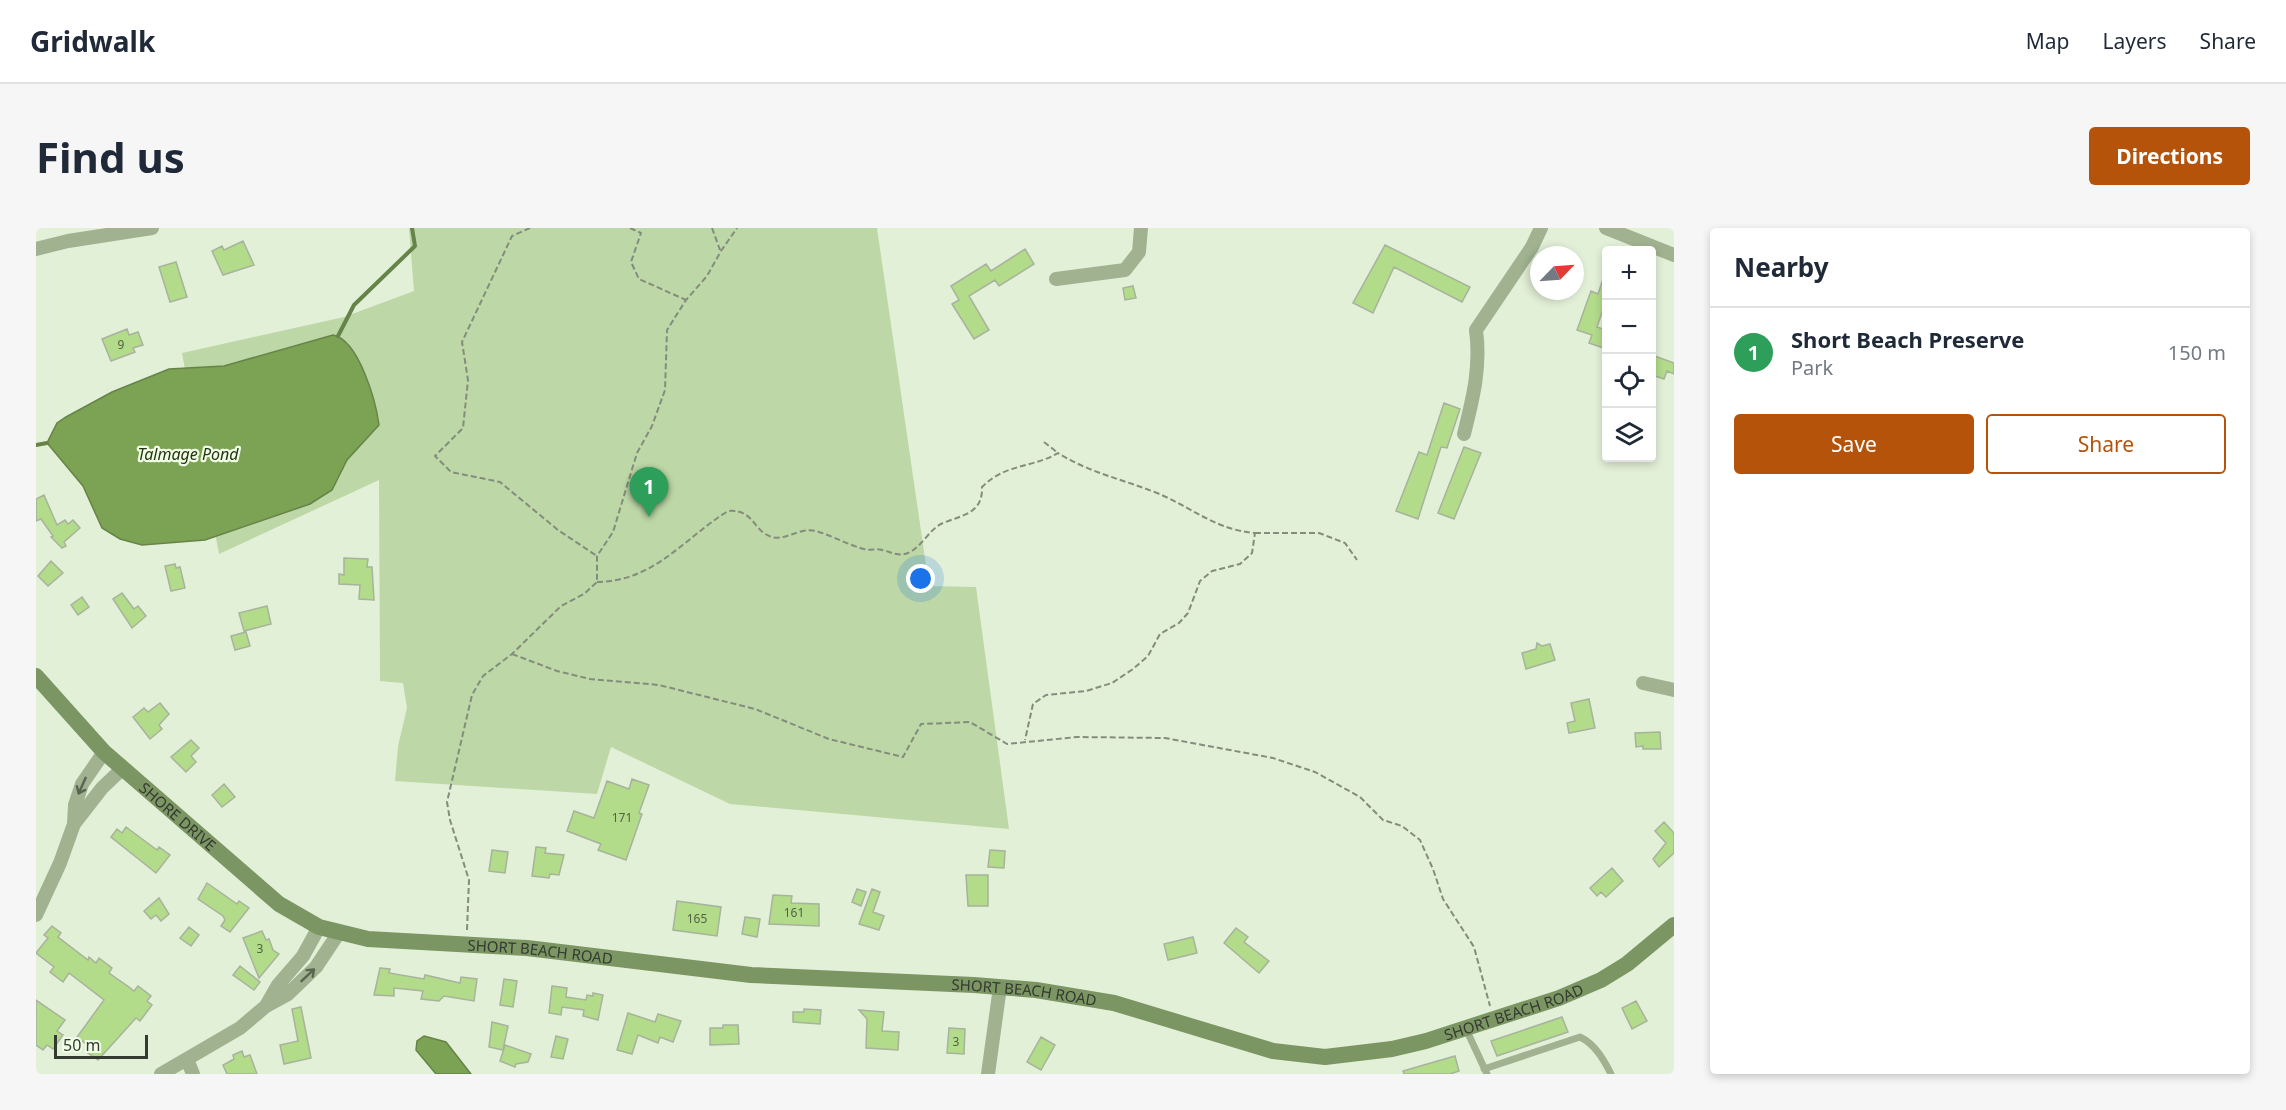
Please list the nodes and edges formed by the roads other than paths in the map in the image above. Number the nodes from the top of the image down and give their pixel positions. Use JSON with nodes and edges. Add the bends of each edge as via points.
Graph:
{"nodes":[{"id":1,"x":152,"y":228,"type":"edge"},
{"id":2,"x":1141,"y":228,"type":"edge"},
{"id":3,"x":1541,"y":228,"type":"edge"},
{"id":4,"x":1606,"y":228,"type":"edge"},
{"id":5,"x":67,"y":234,"type":"edge"},
{"id":6,"x":36,"y":249,"type":"edge"},
{"id":7,"x":1674,"y":255,"type":"edge"},
{"id":8,"x":1056,"y":279,"type":"dead end"},
{"id":9,"x":1464,"y":434,"type":"dead end"},
{"id":10,"x":36,"y":676,"type":"edge"},
{"id":11,"x":1643,"y":683,"type":"dead end"},
{"id":12,"x":1674,"y":690,"type":"edge"},
{"id":13,"x":104,"y":752,"type":"junction"},
{"id":14,"x":122,"y":769,"type":"junction"},
{"id":15,"x":74,"y":824,"type":"junction"},
{"id":16,"x":36,"y":915,"type":"edge"},
{"id":17,"x":1674,"y":925,"type":"edge"},
{"id":18,"x":319,"y":927,"type":"junction"},
{"id":19,"x":338,"y":934,"type":"junction"},
{"id":20,"x":1000,"y":987,"type":"junction"},
{"id":21,"x":266,"y":1006,"type":"junction"},
{"id":22,"x":1466,"y":1029,"type":"junction"},
{"id":23,"x":188,"y":1059,"type":"junction"},
{"id":24,"x":1485,"y":1072,"type":"edge"},
{"id":25,"x":161,"y":1074,"type":"edge"},
{"id":26,"x":193,"y":1074,"type":"edge"},
{"id":27,"x":988,"y":1074,"type":"edge"},
{"id":28,"x":1611,"y":1074,"type":"edge"}],
"edges":[{"from":1,"to":5,"type":"street"},
{"from":2,"to":8,"type":"street","via":[[1139,252],[1125,270]]},
{"from":3,"to":9,"type":"street","via":[[1476,330],[1480,356],[1477,383]]},
{"from":4,"to":7,"type":"street"},
{"from":5,"to":6,"type":"street"},
{"from":10,"to":13,"type":"main road","name":"SHORE DRIVE"},
{"from":11,"to":12,"type":"street"},
{"from":13,"to":14,"type":"main road","name":"SHORE DRIVE"},
{"from":13,"to":15,"type":"street","one_way":true,"via":[[82,784]]},
{"from":14,"to":15,"type":"street"},
{"from":14,"to":18,"type":"main road","name":"SHORE DRIVE","via":[[279,904]]},
{"from":15,"to":16,"type":"street"},
{"from":17,"to":22,"type":"main road","name":"SHORT BEACH ROAD","via":[[1601,980]]},
{"from":18,"to":19,"type":"main road","name":"SHORE DRIVE"},
{"from":18,"to":21,"type":"street"},
{"from":19,"to":20,"type":"main road","name":"SHORT BEACH ROAD","via":[[395,942],[590,954],[752,975]]},
{"from":21,"to":19,"type":"street","one_way":true,"via":[[288,994],[316,968]]},
{"from":20,"to":22,"type":"main road","name":"SHORT BEACH ROAD","via":[[1097,1000],[1297,1055],[1325,1057],[1380,1051]]},
{"from":20,"to":27,"type":"street"},
{"from":21,"to":23,"type":"street","via":[[240,1028]]},
{"from":22,"to":24,"type":"lane"},
{"from":23,"to":25,"type":"street"},
{"from":23,"to":26,"type":"street"},
{"from":24,"to":28,"type":"lane","via":[[1580,1037],[1597,1050]]}]}
